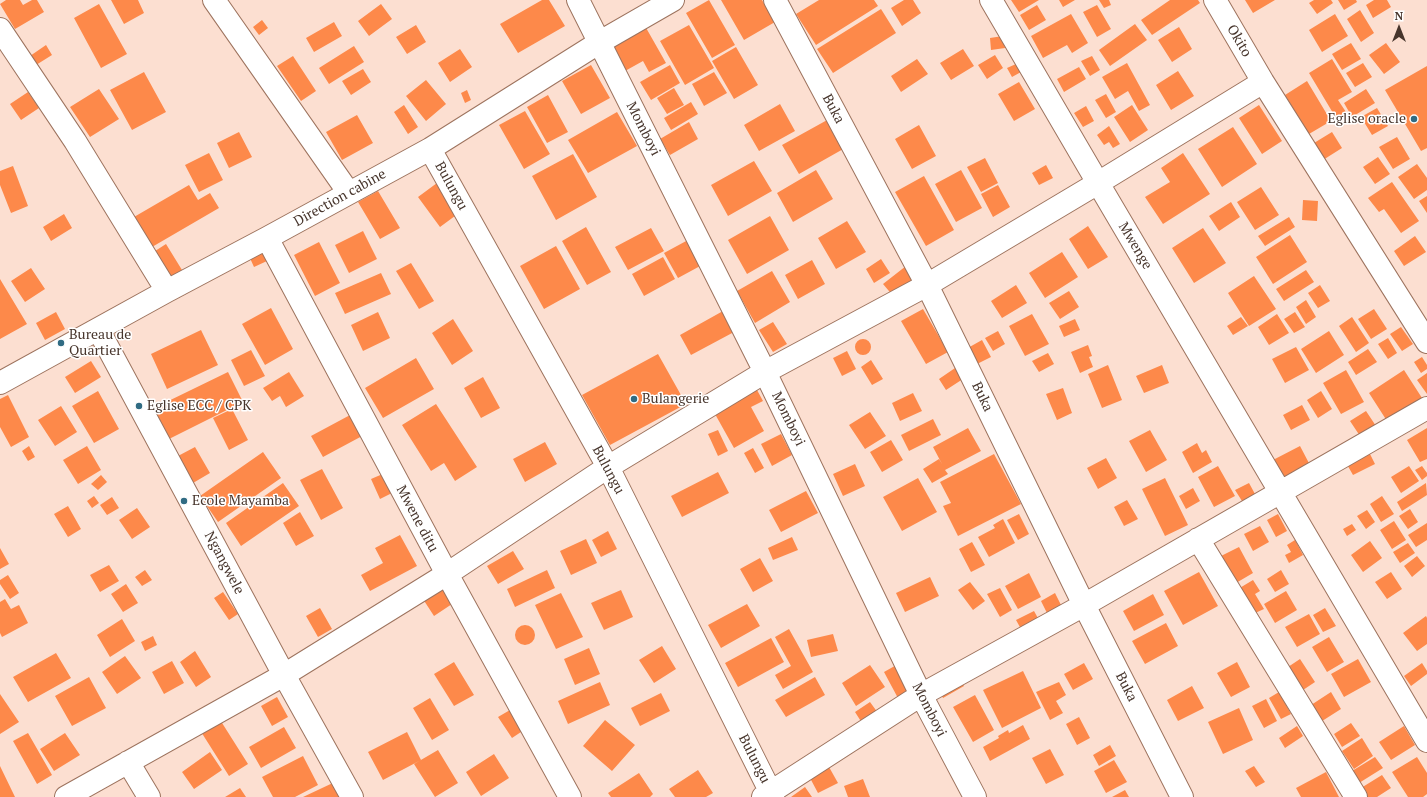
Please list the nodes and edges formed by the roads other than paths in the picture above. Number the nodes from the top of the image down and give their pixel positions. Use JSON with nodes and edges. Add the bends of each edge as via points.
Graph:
{"nodes":[{"id":1,"x":214,"y":0,"type":"edge"},
{"id":2,"x":578,"y":0,"type":"edge"},
{"id":3,"x":673,"y":0,"type":"edge"},
{"id":4,"x":775,"y":0,"type":"edge"},
{"id":5,"x":992,"y":0,"type":"edge"},
{"id":6,"x":1215,"y":0,"type":"edge"},
{"id":7,"x":0,"y":29,"type":"edge"},
{"id":8,"x":600,"y":42,"type":"junction"},
{"id":9,"x":1263,"y":82,"type":"junction"},
{"id":10,"x":430,"y":149,"type":"junction"},
{"id":11,"x":1098,"y":183,"type":"junction"},
{"id":12,"x":349,"y":193,"type":"junction"},
{"id":13,"x":267,"y":238,"type":"junction"},
{"id":14,"x":927,"y":286,"type":"junction"},
{"id":15,"x":167,"y":291,"type":"junction"},
{"id":16,"x":98,"y":329,"type":"junction"},
{"id":17,"x":1427,"y":342,"type":"edge"},
{"id":18,"x":765,"y":372,"type":"junction"},
{"id":19,"x":0,"y":383,"type":"edge"},
{"id":20,"x":1427,"y":408,"type":"edge"},
{"id":21,"x":608,"y":467,"type":"junction"},
{"id":22,"x":1280,"y":492,"type":"junction"},
{"id":23,"x":1198,"y":539,"type":"junction"},
{"id":24,"x":447,"y":574,"type":"junction"},
{"id":25,"x":1084,"y":606,"type":"junction"},
{"id":26,"x":284,"y":675,"type":"junction"},
{"id":27,"x":921,"y":696,"type":"junction"},
{"id":28,"x":1427,"y":741,"type":"edge"},
{"id":29,"x":128,"y":762,"type":"junction"},
{"id":30,"x":769,"y":795,"type":"edge"},
{"id":31,"x":66,"y":797,"type":"edge"},
{"id":32,"x":149,"y":797,"type":"edge"},
{"id":33,"x":352,"y":797,"type":"edge"},
{"id":34,"x":570,"y":797,"type":"edge"},
{"id":35,"x":975,"y":797,"type":"edge"},
{"id":36,"x":1182,"y":797,"type":"edge"},
{"id":37,"x":1356,"y":797,"type":"edge"}],
"edges":[{"from":1,"to":12,"type":"street"},
{"from":2,"to":8,"type":"street","name":"Momboyi"},
{"from":3,"to":8,"type":"street","name":"Direction cabine"},
{"from":4,"to":14,"type":"street","name":"Buka"},
{"from":5,"to":11,"type":"street","name":"Mwenge"},
{"from":6,"to":9,"type":"street","name":"Okito"},
{"from":7,"to":15,"type":"street","via":[[75,140]]},
{"from":8,"to":10,"type":"street","name":"Direction cabine"},
{"from":8,"to":18,"type":"street","name":"Momboyi"},
{"from":9,"to":11,"type":"street"},
{"from":9,"to":17,"type":"street","name":"Okito"},
{"from":10,"to":12,"type":"street","name":"Direction cabine"},
{"from":10,"to":21,"type":"street","name":"Bulungu"},
{"from":11,"to":14,"type":"street"},
{"from":11,"to":22,"type":"street","name":"Mwenge"},
{"from":12,"to":13,"type":"street","name":"Direction cabine"},
{"from":13,"to":15,"type":"street","name":"Direction cabine"},
{"from":13,"to":24,"type":"street","name":"Mwene ditu"},
{"from":14,"to":18,"type":"street"},
{"from":14,"to":25,"type":"street","name":"Buka"},
{"from":15,"to":16,"type":"street","name":"Direction cabine"},
{"from":16,"to":19,"type":"street","name":"Direction cabine"},
{"from":16,"to":26,"type":"street","name":"Ngangwele"},
{"from":18,"to":21,"type":"street"},
{"from":18,"to":27,"type":"street","name":"Momboyi"},
{"from":20,"to":22,"type":"street"},
{"from":21,"to":24,"type":"street"},
{"from":21,"to":30,"type":"street","name":"Bulungu"},
{"from":22,"to":23,"type":"street"},
{"from":22,"to":28,"type":"street","name":"Mwenge"},
{"from":23,"to":25,"type":"street"},
{"from":23,"to":37,"type":"street"},
{"from":24,"to":26,"type":"street"},
{"from":24,"to":34,"type":"street","name":"Mwene ditu"},
{"from":25,"to":27,"type":"street"},
{"from":25,"to":36,"type":"street","name":"Buka"},
{"from":26,"to":29,"type":"street"},
{"from":26,"to":33,"type":"street","name":"Ngangwele"},
{"from":27,"to":30,"type":"street"},
{"from":27,"to":35,"type":"street","name":"Momboyi"},
{"from":29,"to":31,"type":"street"},
{"from":29,"to":32,"type":"street"}]}
